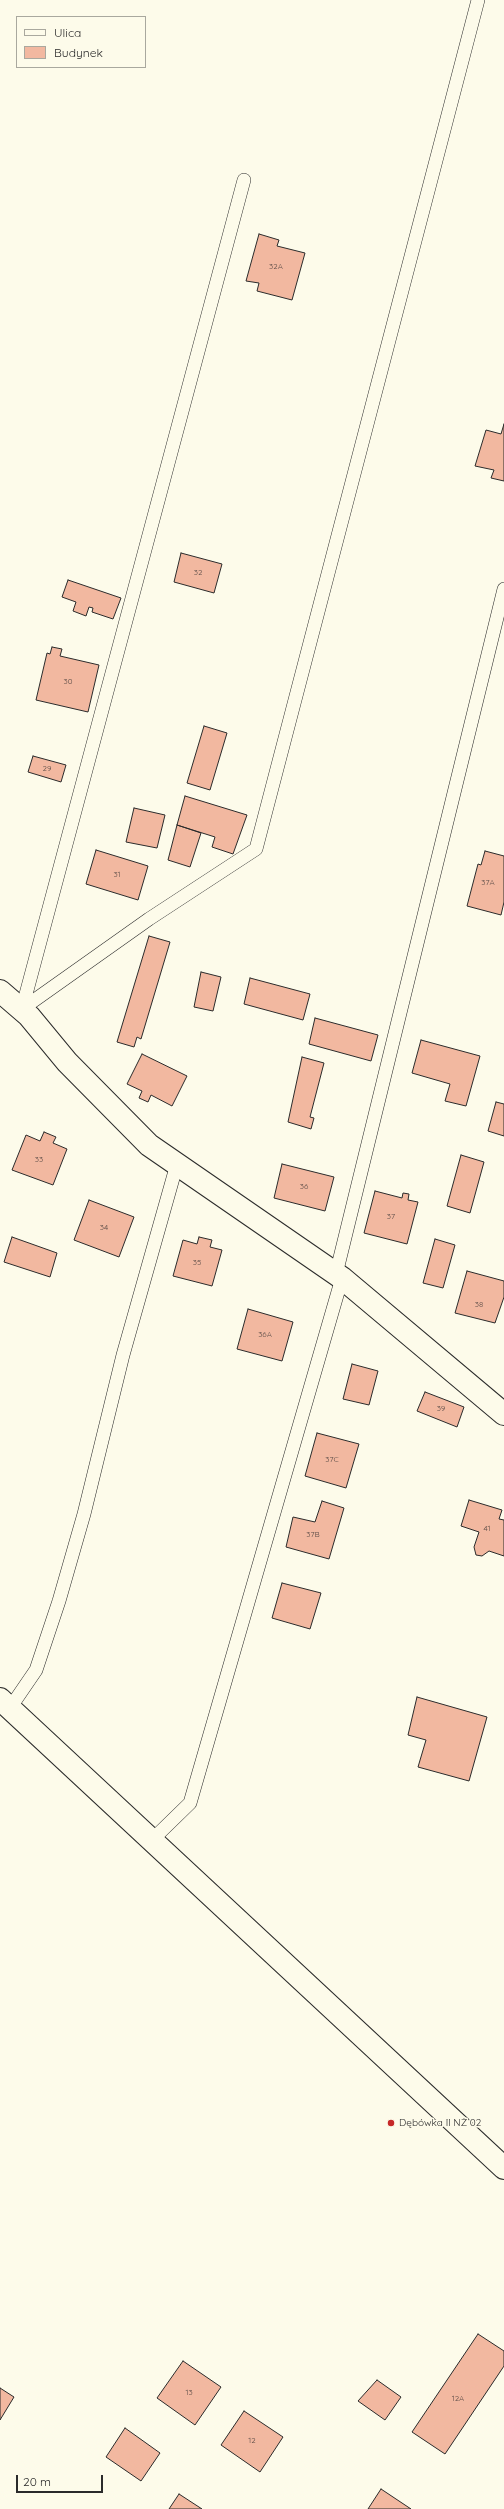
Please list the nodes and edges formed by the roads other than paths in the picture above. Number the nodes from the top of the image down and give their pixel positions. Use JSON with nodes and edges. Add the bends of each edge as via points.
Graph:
{"nodes":[{"id":1,"x":478,"y":0,"type":"edge"},
{"id":2,"x":244,"y":180,"type":"dead end"},
{"id":3,"x":504,"y":589,"type":"edge"},
{"id":4,"x":0,"y":991,"type":"edge"},
{"id":5,"x":22,"y":1009,"type":"junction"},
{"id":6,"x":177,"y":1164,"type":"junction"},
{"id":7,"x":339,"y":1276,"type":"junction"},
{"id":8,"x":504,"y":1414,"type":"edge"},
{"id":9,"x":5,"y":1703,"type":"edge"},
{"id":10,"x":152,"y":1840,"type":"junction"},
{"id":11,"x":504,"y":2168,"type":"edge"}],
"edges":[{"from":1,"to":5,"type":"lane","via":[[256,849],[149,919]]},
{"from":2,"to":5,"type":"lane"},
{"from":3,"to":7,"type":"lane"},
{"from":4,"to":5,"type":"street"},
{"from":5,"to":6,"type":"street","via":[[67,1062],[150,1145]]},
{"from":6,"to":7,"type":"street"},
{"from":6,"to":9,"type":"lane","via":[[123,1355],[84,1514],[59,1601],[36,1670]]},
{"from":7,"to":8,"type":"street"},
{"from":7,"to":10,"type":"lane","via":[[190,1803]]},
{"from":9,"to":10,"type":"street"},
{"from":10,"to":11,"type":"street"}]}
